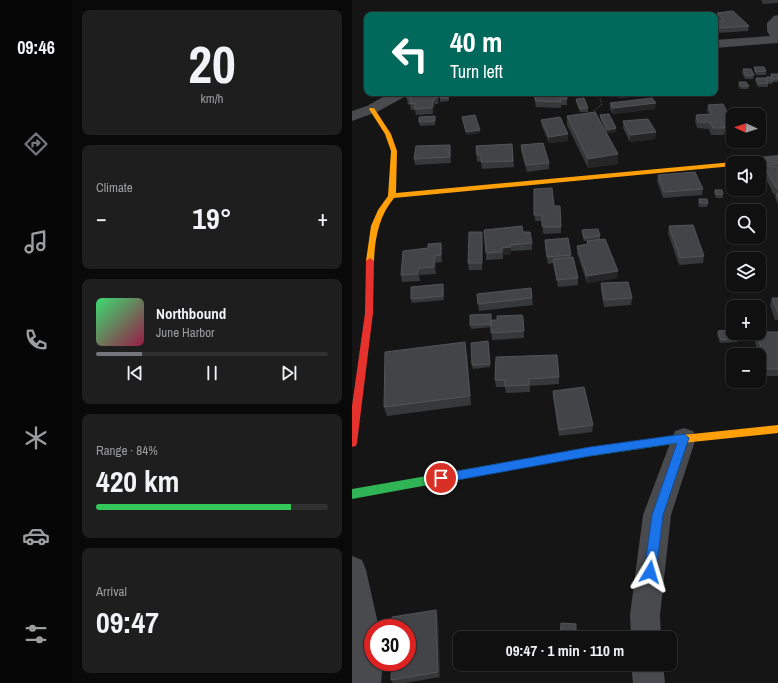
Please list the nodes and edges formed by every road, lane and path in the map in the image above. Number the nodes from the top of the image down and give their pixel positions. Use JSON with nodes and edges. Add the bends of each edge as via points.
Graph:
{"nodes":[{"id":1,"x":778,"y":19,"type":"edge"},
{"id":2,"x":778,"y":38,"type":"edge"},
{"id":3,"x":718,"y":44,"type":"edge"},
{"id":4,"x":396,"y":96,"type":"edge"},
{"id":5,"x":599,"y":96,"type":"edge"},
{"id":6,"x":372,"y":109,"type":"junction"},
{"id":7,"x":352,"y":116,"type":"edge"},
{"id":8,"x":595,"y":121,"type":"edge"},
{"id":9,"x":778,"y":160,"type":"edge"},
{"id":10,"x":766,"y":161,"type":"edge"},
{"id":11,"x":726,"y":165,"type":"edge"},
{"id":12,"x":392,"y":196,"type":"junction"},
{"id":13,"x":778,"y":429,"type":"edge"},
{"id":14,"x":684,"y":438,"type":"junction"},
{"id":15,"x":352,"y":443,"type":"edge"},
{"id":16,"x":352,"y":494,"type":"edge"},
{"id":17,"x":352,"y":570,"type":"edge"},
{"id":18,"x":646,"y":631,"type":"edge"},
{"id":19,"x":648,"y":671,"type":"edge"},
{"id":20,"x":365,"y":683,"type":"edge"},
{"id":21,"x":649,"y":683,"type":"edge"}],
"edges":[{"from":1,"to":2,"type":"street","via":[[773,23],[773,31]]},
{"from":2,"to":3,"type":"street"},
{"from":4,"to":6,"type":"street"},
{"from":5,"to":8,"type":"path","via":[[602,104],[592,112]]},
{"from":6,"to":7,"type":"street"},
{"from":6,"to":12,"type":"street","via":[[388,134],[394,151]]},
{"from":9,"to":10,"type":"street"},
{"from":11,"to":12,"type":"street"},
{"from":12,"to":15,"type":"street","via":[[384,204],[371,238],[369,313]]},
{"from":13,"to":14,"type":"street"},
{"from":14,"to":16,"type":"street","via":[[590,451]]},
{"from":14,"to":18,"type":"street","via":[[657,515],[645,615]]},
{"from":17,"to":20,"type":"street","via":[[368,647]]},
{"from":19,"to":21,"type":"street"}]}
